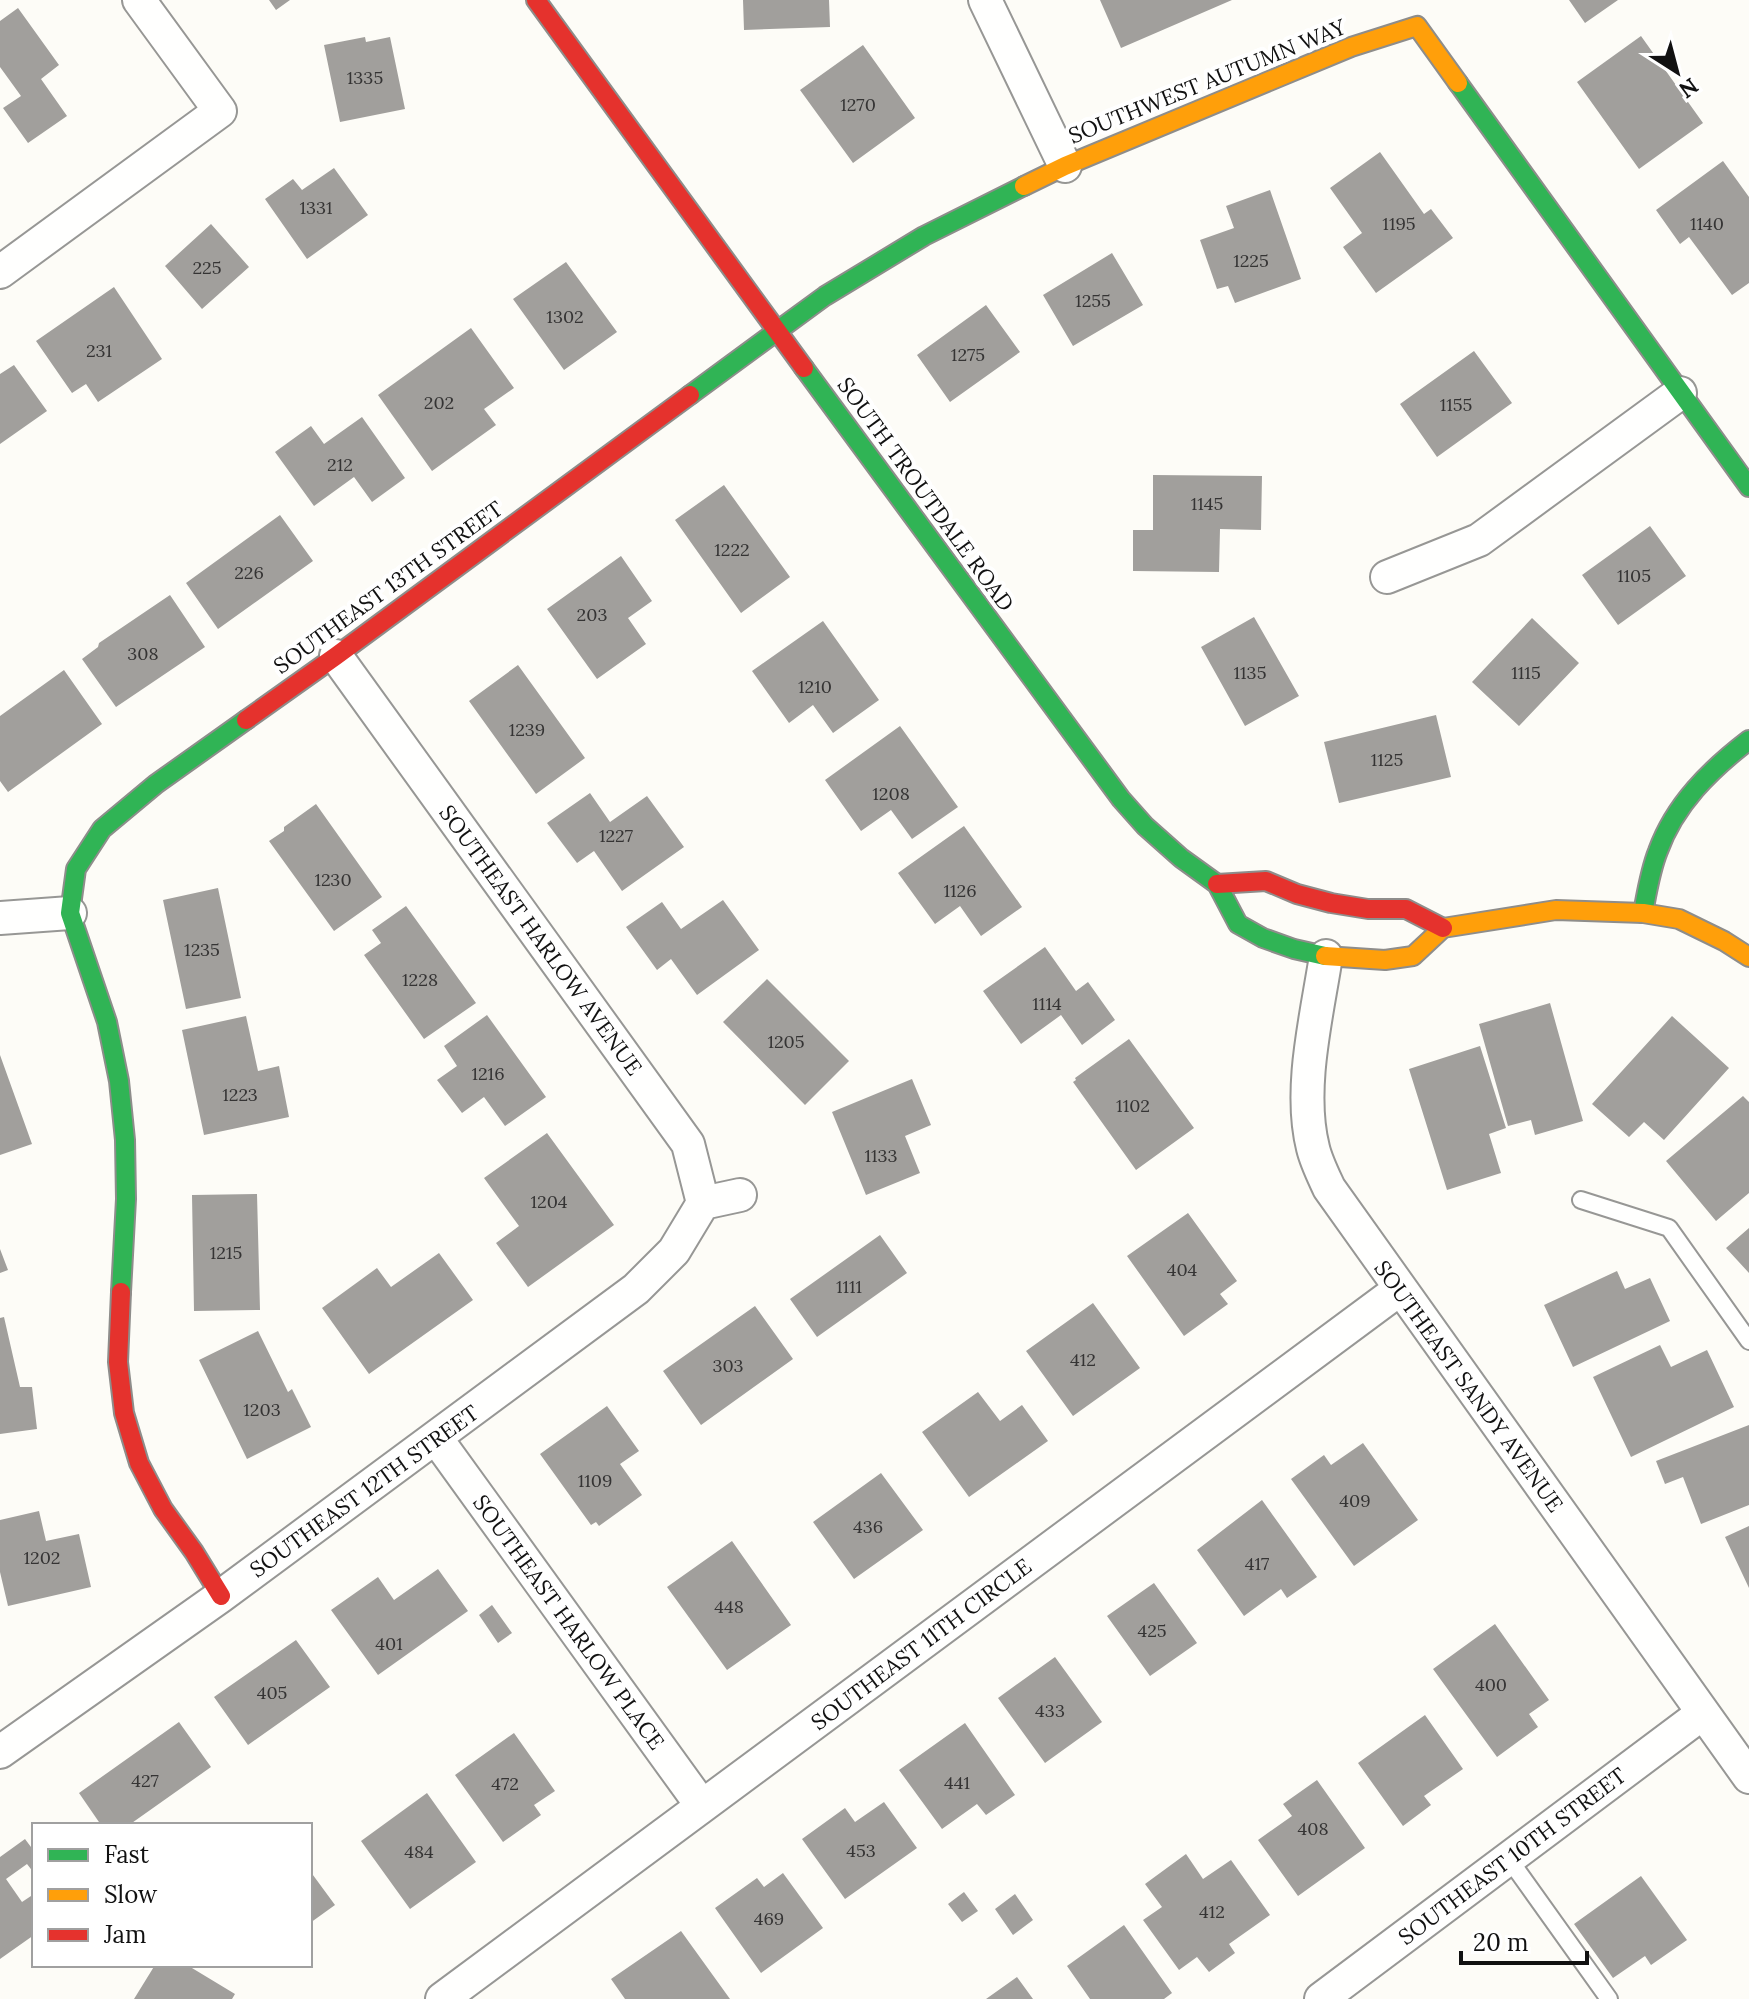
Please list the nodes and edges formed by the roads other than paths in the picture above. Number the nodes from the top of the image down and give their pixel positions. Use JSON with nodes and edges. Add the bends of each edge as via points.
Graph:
{"nodes":[{"id":1,"x":139,"y":0,"type":"edge"},
{"id":2,"x":536,"y":0,"type":"edge"},
{"id":3,"x":985,"y":0,"type":"edge"},
{"id":4,"x":1065,"y":166,"type":"junction"},
{"id":5,"x":0,"y":272,"type":"edge"},
{"id":6,"x":777,"y":330,"type":"junction"},
{"id":7,"x":1680,"y":393,"type":"junction"},
{"id":8,"x":1749,"y":487,"type":"edge"},
{"id":9,"x":1387,"y":577,"type":"dead end"},
{"id":10,"x":336,"y":656,"type":"junction"},
{"id":11,"x":1749,"y":740,"type":"edge"},
{"id":12,"x":1217,"y":884,"type":"junction"},
{"id":13,"x":70,"y":913,"type":"junction"},
{"id":14,"x":1643,"y":913,"type":"junction"},
{"id":15,"x":0,"y":918,"type":"edge"},
{"id":16,"x":1443,"y":928,"type":"junction"},
{"id":17,"x":1326,"y":956,"type":"junction"},
{"id":18,"x":1749,"y":957,"type":"edge"},
{"id":19,"x":740,"y":1195,"type":"dead end"},
{"id":20,"x":1581,"y":1200,"type":"dead end"},
{"id":21,"x":703,"y":1203,"type":"junction"},
{"id":22,"x":1400,"y":1289,"type":"junction"},
{"id":23,"x":1749,"y":1341,"type":"edge"},
{"id":24,"x":436,"y":1438,"type":"junction"},
{"id":25,"x":221,"y":1596,"type":"junction"},
{"id":26,"x":1703,"y":1713,"type":"junction"},
{"id":27,"x":0,"y":1752,"type":"edge"},
{"id":28,"x":1749,"y":1777,"type":"edge"},
{"id":29,"x":702,"y":1806,"type":"junction"},
{"id":30,"x":1509,"y":1859,"type":"junction"},
{"id":31,"x":442,"y":1999,"type":"edge"},
{"id":32,"x":1321,"y":1999,"type":"edge"},
{"id":33,"x":1609,"y":1999,"type":"edge"}],
"edges":[{"from":1,"to":5,"type":"street","via":[[220,111]]},
{"from":2,"to":6,"type":"street","name":"SOUTH TROUTDALE ROAD"},
{"from":3,"to":4,"type":"street"},
{"from":4,"to":6,"type":"street","name":"SOUTHWEST AUTUMN WAY","via":[[924,236]]},
{"from":4,"to":7,"type":"street","name":"SOUTHWEST AUTUMN WAY","via":[[1351,47],[1417,26]]},
{"from":6,"to":10,"type":"street","name":"SOUTHEAST 13TH STREET"},
{"from":6,"to":12,"type":"street","name":"SOUTH TROUTDALE ROAD","via":[[1121,799],[1181,858]]},
{"from":7,"to":8,"type":"street","name":"SOUTHWEST AUTUMN WAY"},
{"from":7,"to":9,"type":"street","via":[[1479,540]]},
{"from":10,"to":13,"type":"street","name":"SOUTHEAST 13TH STREET","via":[[156,784],[102,829],[76,869]]},
{"from":10,"to":21,"type":"street","name":"SOUTHEAST HARLOW AVENUE","via":[[688,1144]]},
{"from":11,"to":14,"type":"street","via":[[1698,783],[1675,816],[1659,847]]},
{"from":12,"to":16,"type":"street","via":[[1266,881],[1331,903],[1406,909]]},
{"from":12,"to":17,"type":"street","name":"SOUTH TROUTDALE ROAD","via":[[1238,924],[1263,938]]},
{"from":13,"to":15,"type":"street"},
{"from":13,"to":25,"type":"street","via":[[107,1022],[119,1081],[126,1199],[118,1362],[124,1413],[139,1463],[163,1509]]},
{"from":14,"to":16,"type":"street","via":[[1556,910]]},
{"from":14,"to":18,"type":"street","via":[[1679,919]]},
{"from":16,"to":17,"type":"street","name":"SOUTH TROUTDALE ROAD","via":[[1413,956]]},
{"from":17,"to":22,"type":"street","name":"SOUTHEAST SANDY AVENUE","via":[[1309,1060],[1313,1148],[1329,1188]]},
{"from":19,"to":21,"type":"street"},
{"from":20,"to":23,"type":"lane","via":[[1669,1228]]},
{"from":21,"to":24,"type":"street","name":"SOUTHEAST 12TH STREET","via":[[674,1251],[636,1289]]},
{"from":22,"to":26,"type":"street","name":"SOUTHEAST SANDY AVENUE"},
{"from":22,"to":29,"type":"street","name":"SOUTHEAST 11TH CIRCLE"},
{"from":24,"to":25,"type":"street","name":"SOUTHEAST 12TH STREET"},
{"from":24,"to":29,"type":"street","name":"SOUTHEAST HARLOW PLACE"},
{"from":25,"to":27,"type":"street","name":"SOUTHEAST 12TH STREET"},
{"from":26,"to":28,"type":"street","name":"SOUTHEAST SANDY AVENUE"},
{"from":26,"to":30,"type":"street","name":"SOUTHEAST 10TH STREET"},
{"from":29,"to":31,"type":"street","name":"SOUTHEAST 11TH CIRCLE"},
{"from":30,"to":32,"type":"street","name":"SOUTHEAST 10TH STREET"},
{"from":30,"to":33,"type":"lane"}]}
